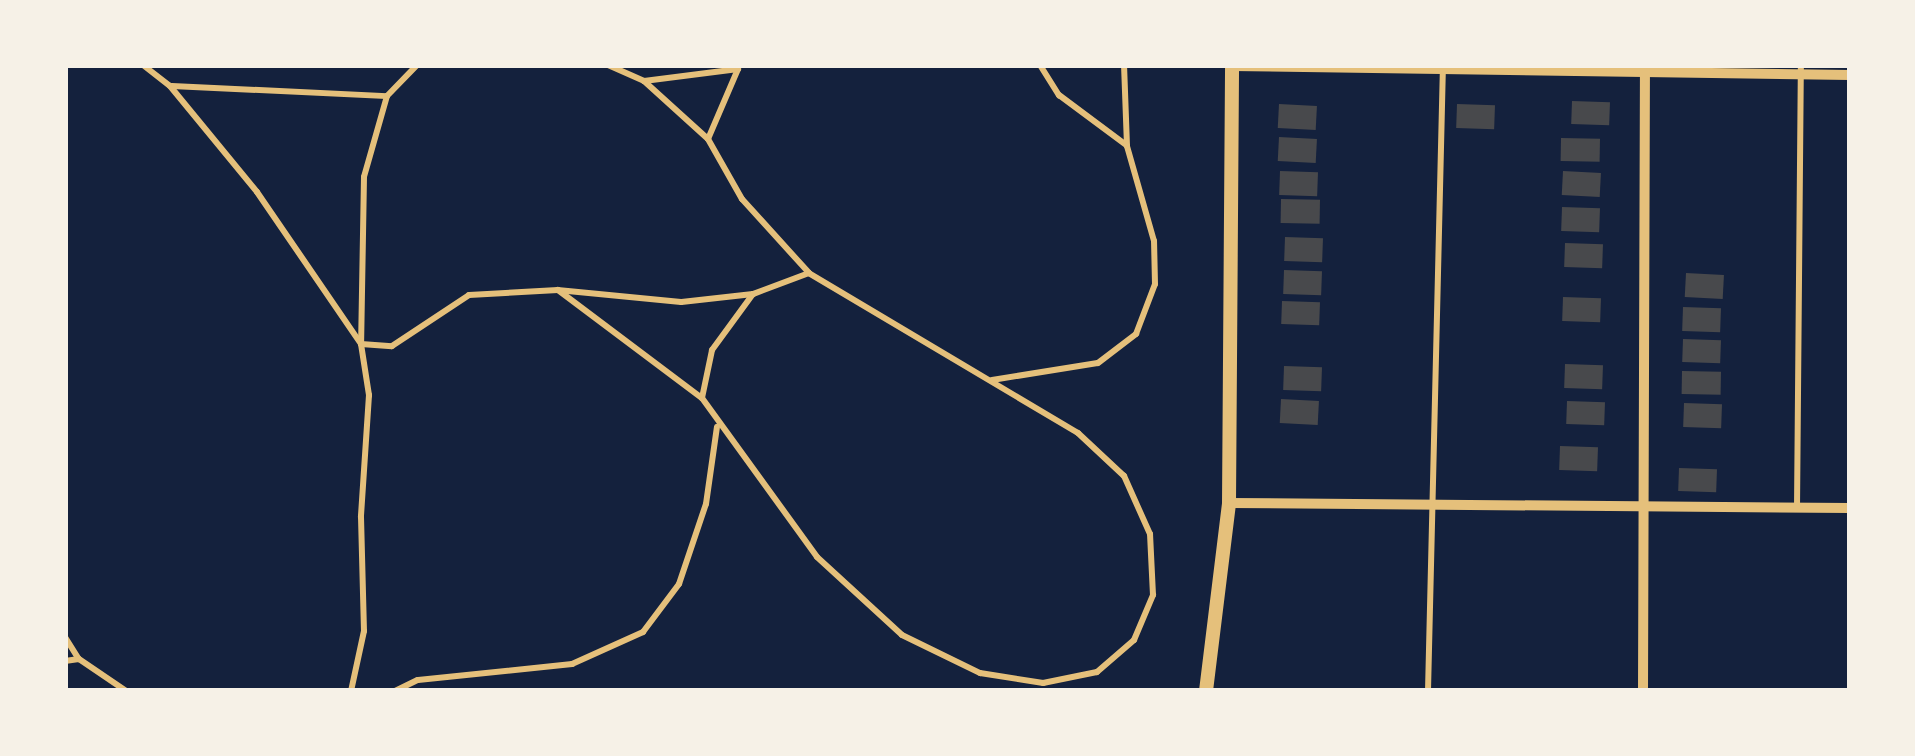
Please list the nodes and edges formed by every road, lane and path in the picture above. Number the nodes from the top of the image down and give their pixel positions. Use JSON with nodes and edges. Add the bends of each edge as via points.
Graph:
{"nodes":[{"id":1,"x":143,"y":65,"type":"edge"},
{"id":2,"x":416,"y":65,"type":"edge"},
{"id":3,"x":608,"y":65,"type":"edge"},
{"id":4,"x":1040,"y":65,"type":"edge"},
{"id":5,"x":1124,"y":65,"type":"edge"},
{"id":6,"x":1443,"y":65,"type":"edge"},
{"id":7,"x":1232,"y":66,"type":"edge"},
{"id":8,"x":741,"y":67,"type":"edge"},
{"id":9,"x":1645,"y":70,"type":"edge"},
{"id":10,"x":1801,"y":70,"type":"edge"},
{"id":11,"x":1850,"y":75,"type":"edge"},
{"id":12,"x":644,"y":81,"type":"junction"},
{"id":13,"x":170,"y":86,"type":"junction"},
{"id":14,"x":387,"y":96,"type":"junction"},
{"id":15,"x":708,"y":140,"type":"junction"},
{"id":16,"x":1128,"y":146,"type":"junction"},
{"id":17,"x":809,"y":273,"type":"junction"},
{"id":18,"x":558,"y":290,"type":"junction"},
{"id":19,"x":753,"y":294,"type":"junction"},
{"id":20,"x":361,"y":344,"type":"junction"},
{"id":21,"x":992,"y":380,"type":"junction"},
{"id":22,"x":702,"y":398,"type":"junction"},
{"id":23,"x":717,"y":426,"type":"junction"},
{"id":24,"x":1229,"y":503,"type":"junction"},
{"id":25,"x":1434,"y":505,"type":"junction"},
{"id":26,"x":1644,"y":507,"type":"junction"},
{"id":27,"x":1797,"y":508,"type":"junction"},
{"id":28,"x":1850,"y":508,"type":"edge"},
{"id":29,"x":65,"y":637,"type":"edge"},
{"id":30,"x":79,"y":659,"type":"junction"},
{"id":31,"x":65,"y":661,"type":"edge"},
{"id":32,"x":126,"y":691,"type":"edge"},
{"id":33,"x":351,"y":691,"type":"edge"},
{"id":34,"x":395,"y":691,"type":"edge"},
{"id":35,"x":1206,"y":691,"type":"edge"},
{"id":36,"x":1428,"y":691,"type":"edge"},
{"id":37,"x":1643,"y":691,"type":"edge"}],
"edges":[{"from":1,"to":13,"type":"lane"},
{"from":2,"to":14,"type":"lane"},
{"from":3,"to":12,"type":"lane"},
{"from":4,"to":16,"type":"lane","via":[[1059,95]]},
{"from":5,"to":16,"type":"lane"},
{"from":6,"to":7,"type":"street"},
{"from":6,"to":9,"type":"street"},
{"from":6,"to":25,"type":"lane"},
{"from":7,"to":24,"type":"street"},
{"from":8,"to":12,"type":"lane"},
{"from":8,"to":15,"type":"lane"},
{"from":9,"to":10,"type":"street"},
{"from":9,"to":26,"type":"street"},
{"from":10,"to":11,"type":"street"},
{"from":10,"to":27,"type":"lane"},
{"from":12,"to":15,"type":"lane"},
{"from":13,"to":14,"type":"lane"},
{"from":13,"to":20,"type":"lane","via":[[257,192]]},
{"from":14,"to":20,"type":"lane","via":[[364,177]]},
{"from":15,"to":17,"type":"lane","via":[[742,199]]},
{"from":16,"to":21,"type":"lane","via":[[1154,241],[1156,284],[1136,334],[1098,363]]},
{"from":17,"to":19,"type":"lane"},
{"from":17,"to":21,"type":"lane","via":[[937,354]]},
{"from":18,"to":19,"type":"lane","via":[[680,302]]},
{"from":18,"to":20,"type":"lane","via":[[470,295],[392,346]]},
{"from":18,"to":22,"type":"lane"},
{"from":19,"to":22,"type":"lane","via":[[712,350]]},
{"from":20,"to":33,"type":"lane","via":[[369,394],[360,516],[364,631]]},
{"from":21,"to":23,"type":"lane","via":[[1078,433],[1124,476],[1150,534],[1153,595],[1134,640],[1097,672],[1043,683],[980,673],[902,635],[818,557]]},
{"from":22,"to":23,"type":"lane"},
{"from":23,"to":34,"type":"lane","via":[[706,504],[679,584],[643,632],[572,664],[418,680]]},
{"from":24,"to":25,"type":"street"},
{"from":24,"to":35,"type":"street"},
{"from":25,"to":26,"type":"street"},
{"from":25,"to":36,"type":"lane"},
{"from":26,"to":27,"type":"street"},
{"from":26,"to":37,"type":"street"},
{"from":27,"to":28,"type":"street"},
{"from":29,"to":30,"type":"lane"},
{"from":30,"to":31,"type":"lane"},
{"from":30,"to":32,"type":"lane"}]}
